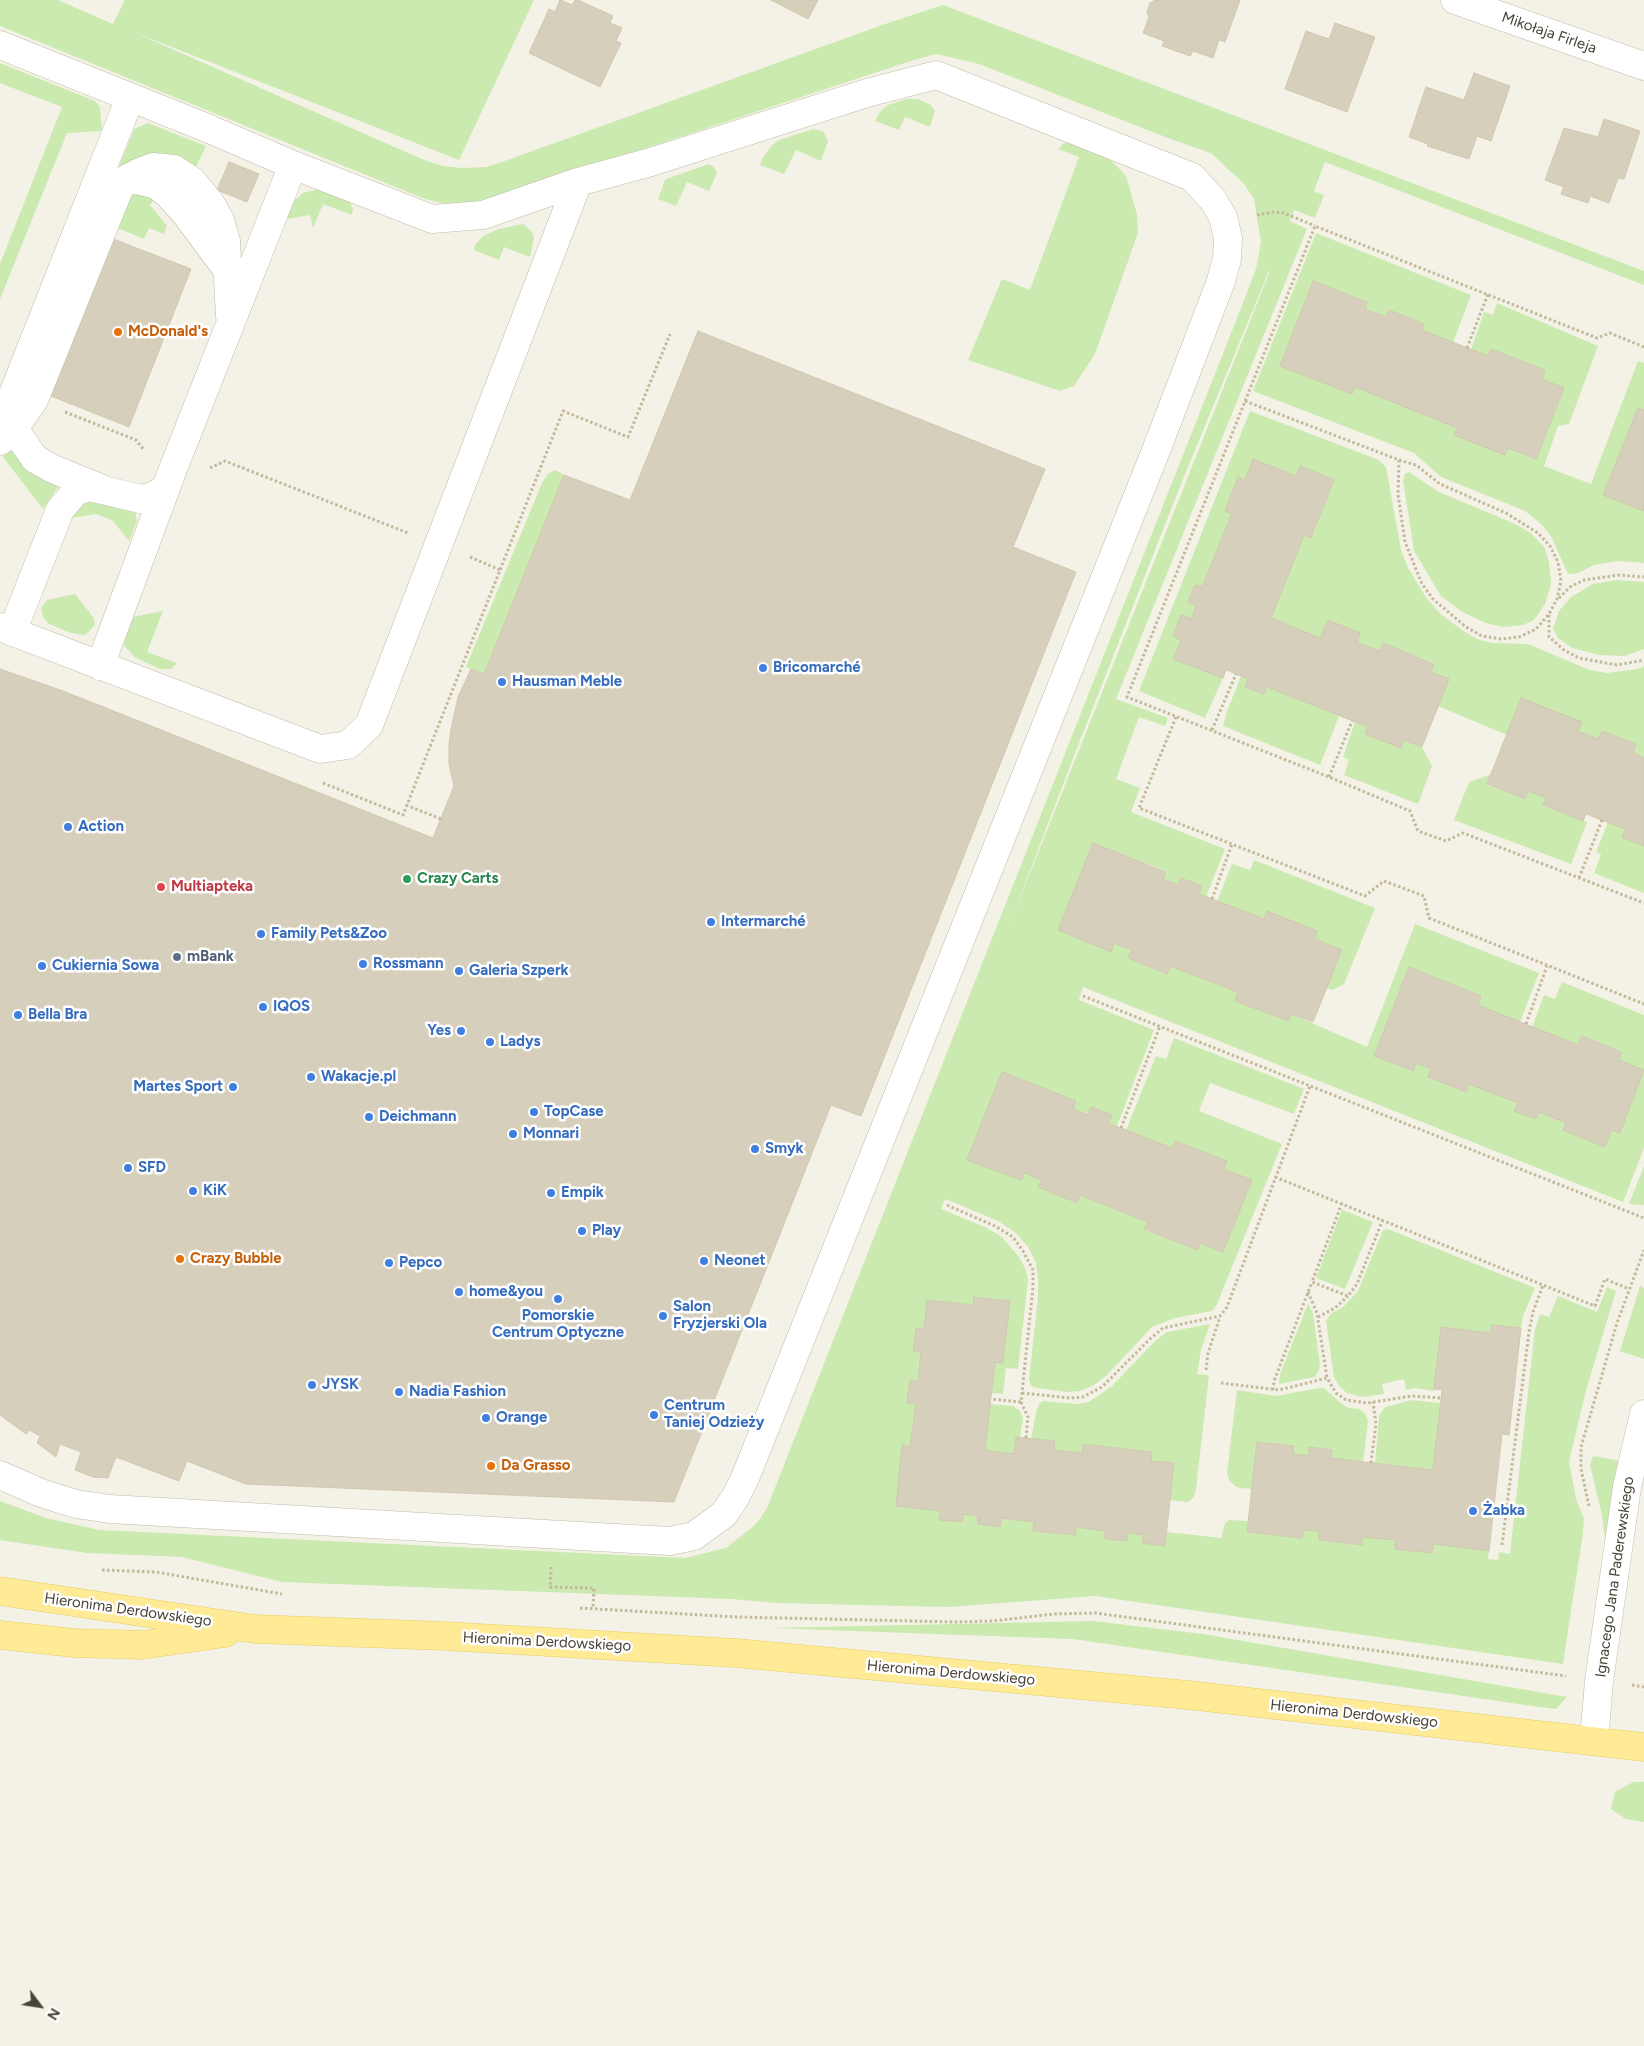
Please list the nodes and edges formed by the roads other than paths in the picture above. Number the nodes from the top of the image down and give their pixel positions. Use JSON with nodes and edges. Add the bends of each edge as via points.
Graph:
{"nodes":[{"id":1,"x":1455,"y":0,"type":"edge"},
{"id":2,"x":0,"y":45,"type":"edge"},
{"id":3,"x":1644,"y":66,"type":"edge"},
{"id":4,"x":130,"y":98,"type":"junction"},
{"id":5,"x":293,"y":165,"type":"junction"},
{"id":6,"x":578,"y":182,"type":"junction"},
{"id":7,"x":230,"y":322,"type":"junction"},
{"id":8,"x":24,"y":395,"type":"junction"},
{"id":9,"x":5,"y":431,"type":"edge"},
{"id":10,"x":169,"y":479,"type":"junction"},
{"id":11,"x":101,"y":488,"type":"junction"},
{"id":12,"x":6,"y":630,"type":"edge"},
{"id":13,"x":100,"y":666,"type":"junction"},
{"id":14,"x":1644,"y":1414,"type":"edge"},
{"id":15,"x":0,"y":1475,"type":"edge"},
{"id":16,"x":0,"y":1591,"type":"edge"},
{"id":17,"x":255,"y":1629,"type":"junction"},
{"id":18,"x":0,"y":1635,"type":"edge"},
{"id":19,"x":1594,"y":1741,"type":"junction"},
{"id":20,"x":1644,"y":1747,"type":"edge"}],
"edges":[{"from":1,"to":3,"type":"street","name":"Mikołaja Firleja"},
{"from":2,"to":4,"type":"street"},
{"from":4,"to":5,"type":"street"},
{"from":4,"to":8,"type":"street"},
{"from":5,"to":6,"type":"street","via":[[432,219],[483,215]]},
{"from":5,"to":7,"type":"street"},
{"from":6,"to":13,"type":"street","via":[[369,725],[348,745],[320,749]]},
{"from":6,"to":15,"type":"street","via":[[936,75],[1192,176],[1223,217],[1228,238],[1227,260],[1221,281],[1154,458],[748,1469],[724,1514],[694,1536],[670,1541],[110,1509],[76,1504]]},
{"from":7,"to":8,"type":"street","via":[[226,241],[220,220],[192,181],[174,169],[153,167],[126,180],[120,189]]},
{"from":7,"to":10,"type":"street"},
{"from":8,"to":9,"type":"street"},
{"from":9,"to":11,"type":"street","via":[[24,444],[36,459]]},
{"from":10,"to":11,"type":"street","via":[[154,496],[141,499]]},
{"from":10,"to":13,"type":"street"},
{"from":11,"to":12,"type":"street","via":[[90,486],[76,491],[60,510]]},
{"from":12,"to":13,"type":"street"},
{"from":14,"to":19,"type":"street","name":"Ignacego Jana Paderewskiego","via":[[1627,1487],[1599,1680]]},
{"from":16,"to":17,"type":"main road","name":"Hieronima Derdowskiego"},
{"from":17,"to":18,"type":"main road","name":"Hieronima Derdowskiego","via":[[142,1645],[74,1643]]},
{"from":17,"to":19,"type":"main road","name":"Hieronima Derdowskiego","via":[[736,1653],[1188,1695]]},
{"from":19,"to":20,"type":"main road","name":"Hieronima Derdowskiego"}]}
